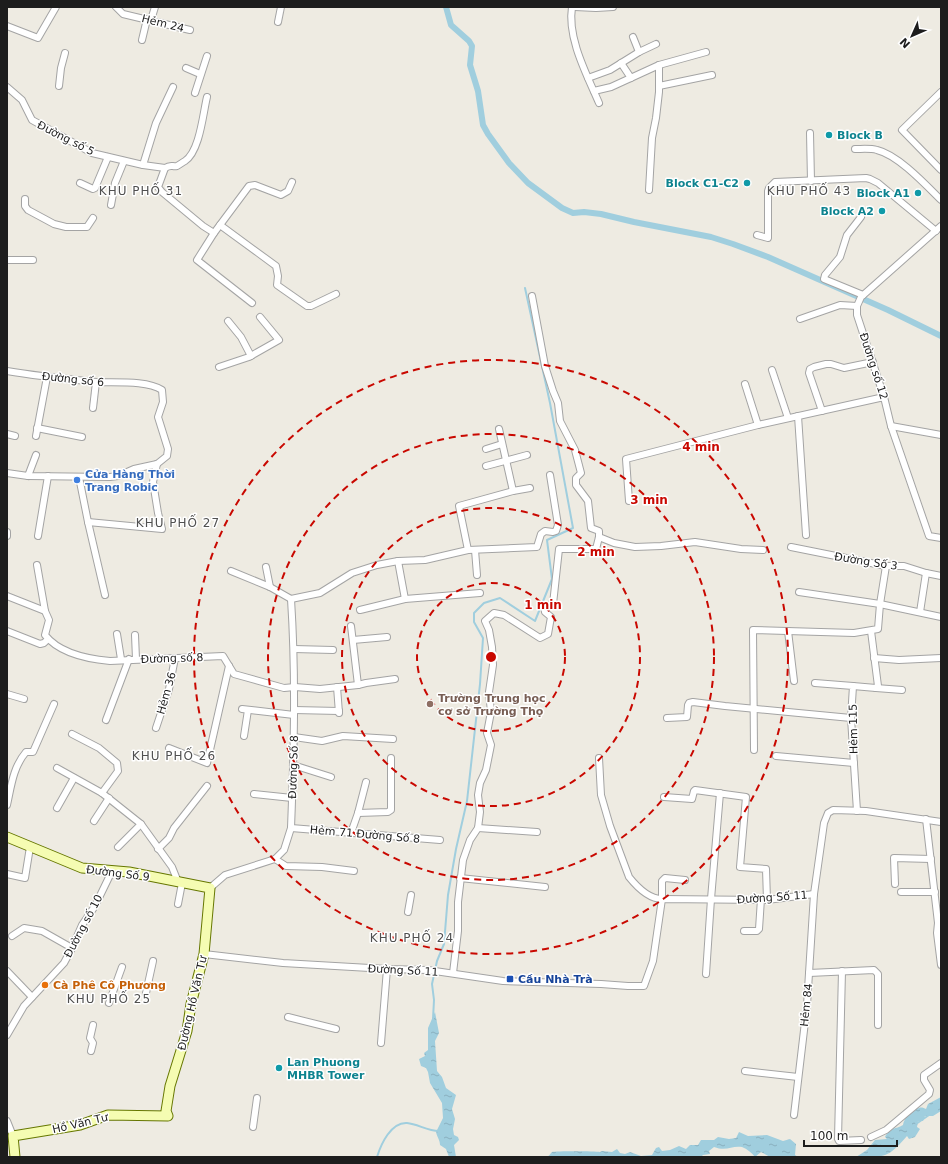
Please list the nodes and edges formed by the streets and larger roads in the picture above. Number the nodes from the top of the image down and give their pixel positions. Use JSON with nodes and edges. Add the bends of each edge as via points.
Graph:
{"nodes":[{"id":1,"x":56,"y":7,"type":"edge"},
{"id":2,"x":116,"y":7,"type":"edge"},
{"id":3,"x":156,"y":7,"type":"edge"},
{"id":4,"x":281,"y":7,"type":"edge"},
{"id":5,"x":572,"y":7,"type":"edge"},
{"id":6,"x":575,"y":7,"type":"edge"},
{"id":7,"x":614,"y":7,"type":"edge"},
{"id":8,"x":149,"y":20,"type":"junction"},
{"id":9,"x":278,"y":22,"type":"dead end"},
{"id":10,"x":7,"y":26,"type":"edge"},
{"id":11,"x":190,"y":30,"type":"dead end"},
{"id":12,"x":633,"y":37,"type":"dead end"},
{"id":13,"x":142,"y":40,"type":"dead end"},
{"id":14,"x":656,"y":44,"type":"dead end"},
{"id":15,"x":639,"y":52,"type":"junction"},
{"id":16,"x":706,"y":52,"type":"dead end"},
{"id":17,"x":65,"y":53,"type":"dead end"},
{"id":18,"x":207,"y":56,"type":"dead end"},
{"id":19,"x":621,"y":63,"type":"junction"},
{"id":20,"x":659,"y":65,"type":"junction"},
{"id":21,"x":186,"y":68,"type":"dead end"},
{"id":22,"x":200,"y":74,"type":"junction"},
{"id":23,"x":712,"y":75,"type":"dead end"},
{"id":24,"x":588,"y":78,"type":"junction"},
{"id":25,"x":631,"y":78,"type":"junction"},
{"id":26,"x":59,"y":86,"type":"dead end"},
{"id":27,"x":659,"y":86,"type":"junction"},
{"id":28,"x":7,"y":87,"type":"edge"},
{"id":29,"x":173,"y":87,"type":"dead end"},
{"id":30,"x":594,"y":91,"type":"junction"},
{"id":31,"x":941,"y":92,"type":"edge"},
{"id":32,"x":194,"y":93,"type":"dead end"},
{"id":33,"x":207,"y":97,"type":"dead end"},
{"id":34,"x":599,"y":103,"type":"dead end"},
{"id":35,"x":810,"y":133,"type":"dead end"},
{"id":36,"x":855,"y":149,"type":"dead end"},
{"id":37,"x":108,"y":157,"type":"junction"},
{"id":38,"x":124,"y":161,"type":"junction"},
{"id":39,"x":143,"y":165,"type":"junction"},
{"id":40,"x":165,"y":168,"type":"junction"},
{"id":41,"x":940,"y":168,"type":"edge"},
{"id":42,"x":810,"y":180,"type":"junction"},
{"id":43,"x":292,"y":182,"type":"dead end"},
{"id":44,"x":80,"y":183,"type":"dead end"},
{"id":45,"x":649,"y":190,"type":"dead end"},
{"id":46,"x":25,"y":199,"type":"dead end"},
{"id":47,"x":941,"y":200,"type":"edge"},
{"id":48,"x":111,"y":205,"type":"dead end"},
{"id":49,"x":861,"y":217,"type":"dead end"},
{"id":50,"x":92,"y":218,"type":"dead end"},
{"id":51,"x":220,"y":225,"type":"junction"},
{"id":52,"x":939,"y":229,"type":"edge"},
{"id":53,"x":214,"y":233,"type":"junction"},
{"id":54,"x":757,"y":235,"type":"dead end"},
{"id":55,"x":7,"y":260,"type":"edge"},
{"id":56,"x":33,"y":260,"type":"dead end"},
{"id":57,"x":336,"y":294,"type":"dead end"},
{"id":58,"x":532,"y":296,"type":"dead end"},
{"id":59,"x":862,"y":296,"type":"junction"},
{"id":60,"x":252,"y":302,"type":"dead end"},
{"id":61,"x":857,"y":306,"type":"junction"},
{"id":62,"x":260,"y":317,"type":"dead end"},
{"id":63,"x":800,"y":319,"type":"dead end"},
{"id":64,"x":228,"y":321,"type":"dead end"},
{"id":65,"x":251,"y":356,"type":"junction"},
{"id":66,"x":872,"y":362,"type":"junction"},
{"id":67,"x":219,"y":367,"type":"dead end"},
{"id":68,"x":772,"y":370,"type":"dead end"},
{"id":69,"x":7,"y":371,"type":"edge"},
{"id":70,"x":47,"y":377,"type":"junction"},
{"id":71,"x":96,"y":382,"type":"junction"},
{"id":72,"x":745,"y":384,"type":"dead end"},
{"id":73,"x":884,"y":397,"type":"junction"},
{"id":74,"x":93,"y":408,"type":"dead end"},
{"id":75,"x":822,"y":410,"type":"junction"},
{"id":76,"x":798,"y":416,"type":"junction"},
{"id":77,"x":788,"y":418,"type":"junction"},
{"id":78,"x":758,"y":425,"type":"junction"},
{"id":79,"x":891,"y":426,"type":"junction"},
{"id":80,"x":37,"y":428,"type":"junction"},
{"id":81,"x":499,"y":429,"type":"dead end"},
{"id":82,"x":7,"y":434,"type":"edge"},
{"id":83,"x":941,"y":435,"type":"edge"},
{"id":84,"x":15,"y":436,"type":"dead end"},
{"id":85,"x":36,"y":436,"type":"dead end"},
{"id":86,"x":82,"y":437,"type":"dead end"},
{"id":87,"x":502,"y":444,"type":"junction"},
{"id":88,"x":486,"y":449,"type":"dead end"},
{"id":89,"x":36,"y":455,"type":"dead end"},
{"id":90,"x":527,"y":455,"type":"dead end"},
{"id":91,"x":506,"y":461,"type":"junction"},
{"id":92,"x":157,"y":464,"type":"junction"},
{"id":93,"x":486,"y":466,"type":"dead end"},
{"id":94,"x":7,"y":474,"type":"edge"},
{"id":95,"x":550,"y":475,"type":"dead end"},
{"id":96,"x":28,"y":476,"type":"junction"},
{"id":97,"x":48,"y":476,"type":"junction"},
{"id":98,"x":79,"y":477,"type":"junction"},
{"id":99,"x":530,"y":488,"type":"dead end"},
{"id":100,"x":513,"y":491,"type":"junction"},
{"id":101,"x":629,"y":501,"type":"dead end"},
{"id":102,"x":88,"y":522,"type":"junction"},
{"id":103,"x":7,"y":532,"type":"edge"},
{"id":104,"x":806,"y":535,"type":"dead end"},
{"id":105,"x":7,"y":536,"type":"edge"},
{"id":106,"x":38,"y":536,"type":"dead end"},
{"id":107,"x":599,"y":537,"type":"junction"},
{"id":108,"x":941,"y":538,"type":"edge"},
{"id":109,"x":791,"y":547,"type":"dead end"},
{"id":110,"x":468,"y":550,"type":"junction"},
{"id":111,"x":475,"y":550,"type":"junction"},
{"id":112,"x":763,"y":550,"type":"dead end"},
{"id":113,"x":398,"y":561,"type":"junction"},
{"id":114,"x":37,"y":565,"type":"dead end"},
{"id":115,"x":886,"y":566,"type":"junction"},
{"id":116,"x":266,"y":567,"type":"dead end"},
{"id":117,"x":230,"y":571,"type":"dead end"},
{"id":118,"x":926,"y":573,"type":"junction"},
{"id":119,"x":477,"y":575,"type":"dead end"},
{"id":120,"x":941,"y":576,"type":"edge"},
{"id":121,"x":270,"y":587,"type":"junction"},
{"id":122,"x":799,"y":592,"type":"dead end"},
{"id":123,"x":480,"y":593,"type":"dead end"},
{"id":124,"x":105,"y":595,"type":"dead end"},
{"id":125,"x":7,"y":596,"type":"edge"},
{"id":126,"x":291,"y":598,"type":"junction"},
{"id":127,"x":405,"y":600,"type":"junction"},
{"id":128,"x":880,"y":604,"type":"junction"},
{"id":129,"x":360,"y":610,"type":"dead end"},
{"id":130,"x":45,"y":611,"type":"junction"},
{"id":131,"x":920,"y":612,"type":"junction"},
{"id":132,"x":941,"y":617,"type":"edge"},
{"id":133,"x":351,"y":626,"type":"dead end"},
{"id":134,"x":7,"y":631,"type":"edge"},
{"id":135,"x":788,"y":631,"type":"junction"},
{"id":136,"x":871,"y":631,"type":"junction"},
{"id":137,"x":117,"y":634,"type":"dead end"},
{"id":138,"x":135,"y":635,"type":"dead end"},
{"id":139,"x":387,"y":637,"type":"dead end"},
{"id":140,"x":48,"y":639,"type":"junction"},
{"id":141,"x":353,"y":640,"type":"junction"},
{"id":142,"x":294,"y":649,"type":"junction"},
{"id":143,"x":333,"y":650,"type":"dead end"},
{"id":144,"x":175,"y":658,"type":"junction"},
{"id":145,"x":874,"y":658,"type":"junction"},
{"id":146,"x":941,"y":658,"type":"edge"},
{"id":147,"x":121,"y":659,"type":"junction"},
{"id":148,"x":129,"y":659,"type":"junction"},
{"id":149,"x":136,"y":659,"type":"junction"},
{"id":150,"x":229,"y":666,"type":"junction"},
{"id":151,"x":395,"y":679,"type":"dead end"},
{"id":152,"x":794,"y":681,"type":"dead end"},
{"id":153,"x":815,"y":683,"type":"dead end"},
{"id":154,"x":358,"y":685,"type":"junction"},
{"id":155,"x":853,"y":686,"type":"junction"},
{"id":156,"x":295,"y":687,"type":"junction"},
{"id":157,"x":337,"y":687,"type":"junction"},
{"id":158,"x":876,"y":688,"type":"junction"},
{"id":159,"x":902,"y":690,"type":"dead end"},
{"id":160,"x":7,"y":694,"type":"edge"},
{"id":161,"x":24,"y":699,"type":"dead end"},
{"id":162,"x":54,"y":704,"type":"dead end"},
{"id":163,"x":753,"y":709,"type":"junction"},
{"id":164,"x":294,"y":712,"type":"junction"},
{"id":165,"x":667,"y":718,"type":"dead end"},
{"id":166,"x":851,"y":718,"type":"junction"},
{"id":167,"x":106,"y":720,"type":"dead end"},
{"id":168,"x":156,"y":728,"type":"dead end"},
{"id":169,"x":72,"y":734,"type":"dead end"},
{"id":170,"x":244,"y":736,"type":"dead end"},
{"id":171,"x":294,"y":737,"type":"junction"},
{"id":172,"x":393,"y":739,"type":"dead end"},
{"id":173,"x":169,"y":748,"type":"dead end"},
{"id":174,"x":754,"y":750,"type":"dead end"},
{"id":175,"x":776,"y":756,"type":"dead end"},
{"id":176,"x":391,"y":758,"type":"dead end"},
{"id":177,"x":599,"y":758,"type":"dead end"},
{"id":178,"x":854,"y":763,"type":"junction"},
{"id":179,"x":293,"y":765,"type":"junction"},
{"id":180,"x":57,"y":768,"type":"dead end"},
{"id":181,"x":331,"y":777,"type":"dead end"},
{"id":182,"x":74,"y":778,"type":"junction"},
{"id":183,"x":366,"y":782,"type":"dead end"},
{"id":184,"x":207,"y":786,"type":"dead end"},
{"id":185,"x":9,"y":788,"type":"edge"},
{"id":186,"x":102,"y":793,"type":"junction"},
{"id":187,"x":720,"y":793,"type":"junction"},
{"id":188,"x":254,"y":794,"type":"dead end"},
{"id":189,"x":664,"y":796,"type":"dead end"},
{"id":190,"x":109,"y":798,"type":"junction"},
{"id":191,"x":292,"y":798,"type":"junction"},
{"id":192,"x":7,"y":805,"type":"edge"},
{"id":193,"x":57,"y":808,"type":"dead end"},
{"id":194,"x":857,"y":811,"type":"junction"},
{"id":195,"x":358,"y":812,"type":"junction"},
{"id":196,"x":926,"y":820,"type":"junction"},
{"id":197,"x":94,"y":821,"type":"dead end"},
{"id":198,"x":941,"y":822,"type":"edge"},
{"id":199,"x":141,"y":824,"type":"junction"},
{"id":200,"x":291,"y":828,"type":"junction"},
{"id":201,"x":478,"y":828,"type":"junction"},
{"id":202,"x":537,"y":832,"type":"dead end"},
{"id":203,"x":351,"y":833,"type":"junction"},
{"id":204,"x":7,"y":837,"type":"edge"},
{"id":205,"x":440,"y":840,"type":"dead end"},
{"id":206,"x":30,"y":847,"type":"junction"},
{"id":207,"x":118,"y":847,"type":"dead end"},
{"id":208,"x":158,"y":849,"type":"junction"},
{"id":209,"x":275,"y":859,"type":"junction"},
{"id":210,"x":930,"y":859,"type":"junction"},
{"id":211,"x":112,"y":871,"type":"junction"},
{"id":212,"x":354,"y":871,"type":"dead end"},
{"id":213,"x":7,"y":874,"type":"edge"},
{"id":214,"x":460,"y":878,"type":"junction"},
{"id":215,"x":685,"y":880,"type":"dead end"},
{"id":216,"x":180,"y":882,"type":"junction"},
{"id":217,"x":895,"y":884,"type":"dead end"},
{"id":218,"x":545,"y":887,"type":"dead end"},
{"id":219,"x":210,"y":888,"type":"junction"},
{"id":220,"x":901,"y":892,"type":"dead end"},
{"id":221,"x":935,"y":892,"type":"junction"},
{"id":222,"x":814,"y":894,"type":"junction"},
{"id":223,"x":411,"y":896,"type":"dead end"},
{"id":224,"x":662,"y":899,"type":"junction"},
{"id":225,"x":711,"y":899,"type":"junction"},
{"id":226,"x":764,"y":900,"type":"junction"},
{"id":227,"x":178,"y":904,"type":"dead end"},
{"id":228,"x":408,"y":912,"type":"dead end"},
{"id":229,"x":744,"y":931,"type":"dead end"},
{"id":230,"x":12,"y":936,"type":"dead end"},
{"id":231,"x":940,"y":946,"type":"edge"},
{"id":232,"x":72,"y":948,"type":"junction"},
{"id":233,"x":204,"y":954,"type":"junction"},
{"id":234,"x":153,"y":961,"type":"dead end"},
{"id":235,"x":941,"y":965,"type":"edge"},
{"id":236,"x":122,"y":967,"type":"dead end"},
{"id":237,"x":387,"y":969,"type":"junction"},
{"id":238,"x":7,"y":971,"type":"edge"},
{"id":239,"x":842,"y":971,"type":"junction"},
{"id":240,"x":452,"y":973,"type":"junction"},
{"id":241,"x":809,"y":973,"type":"junction"},
{"id":242,"x":706,"y":974,"type":"dead end"},
{"id":243,"x":146,"y":993,"type":"dead end"},
{"id":244,"x":32,"y":997,"type":"junction"},
{"id":245,"x":109,"y":1003,"type":"dead end"},
{"id":246,"x":288,"y":1017,"type":"dead end"},
{"id":247,"x":7,"y":1025,"type":"edge"},
{"id":248,"x":94,"y":1025,"type":"dead end"},
{"id":249,"x":878,"y":1025,"type":"dead end"},
{"id":250,"x":336,"y":1029,"type":"dead end"},
{"id":251,"x":8,"y":1033,"type":"edge"},
{"id":252,"x":382,"y":1043,"type":"dead end"},
{"id":253,"x":91,"y":1051,"type":"dead end"},
{"id":254,"x":941,"y":1063,"type":"edge"},
{"id":255,"x":745,"y":1071,"type":"dead end"},
{"id":256,"x":798,"y":1077,"type":"junction"},
{"id":257,"x":257,"y":1098,"type":"dead end"},
{"id":258,"x":794,"y":1115,"type":"dead end"},
{"id":259,"x":168,"y":1116,"type":"joint"},
{"id":260,"x":7,"y":1121,"type":"edge"},
{"id":261,"x":253,"y":1127,"type":"dead end"},
{"id":262,"x":13,"y":1136,"type":"junction"},
{"id":263,"x":871,"y":1137,"type":"dead end"},
{"id":264,"x":861,"y":1140,"type":"dead end"},
{"id":265,"x":14,"y":1157,"type":"edge"}],
"edges":[{"from":1,"to":10,"type":"street","via":[[38,38]]},
{"from":2,"to":8,"type":"street","name":"Hẻm 24","via":[[123,14]]},
{"from":3,"to":8,"type":"street"},
{"from":4,"to":9,"type":"street"},
{"from":5,"to":24,"type":"street","via":[[574,33],[582,67]]},
{"from":6,"to":7,"type":"street"},
{"from":8,"to":11,"type":"street","name":"Hẻm 24"},
{"from":8,"to":13,"type":"street"},
{"from":12,"to":15,"type":"street"},
{"from":14,"to":15,"type":"street"},
{"from":15,"to":19,"type":"street"},
{"from":16,"to":20,"type":"street"},
{"from":17,"to":26,"type":"street"},
{"from":18,"to":22,"type":"street"},
{"from":19,"to":24,"type":"street"},
{"from":19,"to":25,"type":"street"},
{"from":20,"to":25,"type":"street"},
{"from":20,"to":27,"type":"street"},
{"from":21,"to":22,"type":"street"},
{"from":22,"to":32,"type":"street"},
{"from":23,"to":27,"type":"street"},
{"from":24,"to":30,"type":"street"},
{"from":25,"to":30,"type":"street"},
{"from":27,"to":45,"type":"street"},
{"from":28,"to":37,"type":"street","name":"Đường số 5","via":[[22,100],[32,120],[92,153]]},
{"from":29,"to":39,"type":"street","via":[[156,123]]},
{"from":30,"to":34,"type":"street"},
{"from":31,"to":41,"type":"street","via":[[902,130]]},
{"from":33,"to":40,"type":"street","via":[[197,143],[192,154],[178,165]]},
{"from":35,"to":42,"type":"street"},
{"from":36,"to":47,"type":"street","via":[[875,149],[887,153]]},
{"from":37,"to":38,"type":"street","name":"Đường số 5"},
{"from":37,"to":44,"type":"street","via":[[95,188]]},
{"from":38,"to":39,"type":"street","name":"Đường số 5"},
{"from":38,"to":48,"type":"street","via":[[115,183]]},
{"from":39,"to":40,"type":"street","name":"Đường số 5"},
{"from":40,"to":53,"type":"street","via":[[158,187]]},
{"from":42,"to":52,"type":"street","via":[[870,179]]},
{"from":42,"to":54,"type":"street","via":[[772,184],[768,191],[768,238]]},
{"from":43,"to":51,"type":"street","via":[[288,191],[281,195],[255,185],[249,186]]},
{"from":46,"to":50,"type":"street","via":[[28,210],[54,224],[87,227]]},
{"from":49,"to":59,"type":"street","via":[[847,235],[840,257],[824,279]]},
{"from":51,"to":53,"type":"street"},
{"from":51,"to":57,"type":"street","via":[[276,266],[278,285],[308,306]]},
{"from":52,"to":59,"type":"street"},
{"from":53,"to":60,"type":"street","via":[[197,260]]},
{"from":55,"to":56,"type":"street"},
{"from":58,"to":107,"type":"street","via":[[545,366],[558,403],[560,421],[576,450],[581,473],[576,478],[576,485],[588,501],[591,528],[599,531]]},
{"from":59,"to":61,"type":"street"},
{"from":61,"to":63,"type":"street","via":[[840,305]]},
{"from":61,"to":66,"type":"street","name":"Đường số 12","via":[[857,315]]},
{"from":62,"to":65,"type":"street","via":[[279,340]]},
{"from":64,"to":65,"type":"street","via":[[241,337]]},
{"from":65,"to":67,"type":"street"},
{"from":66,"to":73,"type":"street","name":"Đường số 12"},
{"from":66,"to":75,"type":"street","via":[[844,368],[826,364],[810,370]]},
{"from":68,"to":77,"type":"street"},
{"from":69,"to":70,"type":"street","name":"Đường số 6"},
{"from":70,"to":71,"type":"street","name":"Đường số 6"},
{"from":70,"to":80,"type":"street"},
{"from":71,"to":74,"type":"street"},
{"from":71,"to":92,"type":"street","name":"Đường số 6","via":[[140,384],[162,390],[163,402],[158,417],[168,449],[166,456]]},
{"from":72,"to":78,"type":"street"},
{"from":73,"to":75,"type":"street"},
{"from":73,"to":79,"type":"street","name":"Đường số 12"},
{"from":75,"to":76,"type":"street"},
{"from":76,"to":77,"type":"street"},
{"from":76,"to":104,"type":"street"},
{"from":77,"to":78,"type":"street"},
{"from":78,"to":101,"type":"street","via":[[626,459]]},
{"from":79,"to":83,"type":"street"},
{"from":79,"to":108,"type":"street","name":"Đường số 12","via":[[929,536]]},
{"from":80,"to":85,"type":"street"},
{"from":80,"to":86,"type":"street"},
{"from":81,"to":87,"type":"street"},
{"from":82,"to":84,"type":"street"},
{"from":87,"to":88,"type":"street"},
{"from":87,"to":91,"type":"street"},
{"from":89,"to":96,"type":"street"},
{"from":90,"to":91,"type":"street"},
{"from":91,"to":93,"type":"street"},
{"from":91,"to":100,"type":"street"},
{"from":92,"to":98,"type":"street","via":[[110,478]]},
{"from":92,"to":102,"type":"street","via":[[153,482],[162,529]]},
{"from":94,"to":96,"type":"street"},
{"from":95,"to":111,"type":"street","via":[[558,526],[556,531],[545,531],[541,534],[537,547]]},
{"from":96,"to":97,"type":"street"},
{"from":97,"to":98,"type":"street"},
{"from":97,"to":106,"type":"street"},
{"from":98,"to":102,"type":"street"},
{"from":99,"to":100,"type":"street"},
{"from":100,"to":110,"type":"street","via":[[459,506]]},
{"from":102,"to":124,"type":"street"},
{"from":103,"to":105,"type":"street"},
{"from":107,"to":112,"type":"street","via":[[635,548],[695,542]]},
{"from":107,"to":201,"type":"street","via":[[596,549],[559,549],[553,604],[544,606],[544,612],[551,617],[548,634],[540,638],[504,615],[494,613],[485,621],[489,630],[493,665],[489,692],[491,712],[487,733],[491,745],[478,795]]},
{"from":109,"to":115,"type":"street","name":"Đường Số 3"},
{"from":110,"to":111,"type":"street"},
{"from":110,"to":113,"type":"street","via":[[425,560]]},
{"from":111,"to":119,"type":"street"},
{"from":113,"to":126,"type":"street","via":[[352,573],[320,593]]},
{"from":113,"to":127,"type":"street"},
{"from":114,"to":130,"type":"street"},
{"from":115,"to":118,"type":"street","name":"Đường Số 3","via":[[904,566]]},
{"from":115,"to":128,"type":"street"},
{"from":116,"to":121,"type":"street"},
{"from":117,"to":121,"type":"street"},
{"from":118,"to":120,"type":"street","name":"Đường Số 3"},
{"from":118,"to":131,"type":"street"},
{"from":121,"to":126,"type":"street"},
{"from":122,"to":128,"type":"street"},
{"from":123,"to":127,"type":"street"},
{"from":125,"to":130,"type":"street"},
{"from":126,"to":142,"type":"street","name":"Đường Số 8"},
{"from":127,"to":129,"type":"street"},
{"from":128,"to":131,"type":"street"},
{"from":128,"to":136,"type":"street","via":[[878,629]]},
{"from":130,"to":140,"type":"street","via":[[48,620],[45,635]]},
{"from":131,"to":132,"type":"street"},
{"from":133,"to":141,"type":"street"},
{"from":134,"to":140,"type":"street","via":[[40,644]]},
{"from":135,"to":136,"type":"street"},
{"from":135,"to":152,"type":"street"},
{"from":135,"to":163,"type":"street","via":[[753,630]]},
{"from":136,"to":145,"type":"street"},
{"from":137,"to":147,"type":"street"},
{"from":138,"to":149,"type":"street"},
{"from":139,"to":141,"type":"street"},
{"from":140,"to":147,"type":"street","name":"Đường số 8","via":[[58,647],[92,659]]},
{"from":141,"to":154,"type":"street"},
{"from":142,"to":143,"type":"street"},
{"from":142,"to":156,"type":"street","name":"Đường Số 8"},
{"from":144,"to":149,"type":"street","name":"Đường số 8"},
{"from":144,"to":150,"type":"street","name":"Đường số 8","via":[[223,656]]},
{"from":144,"to":168,"type":"street","name":"Hẻm 36"},
{"from":145,"to":146,"type":"street"},
{"from":145,"to":158,"type":"street","via":[[878,684]]},
{"from":147,"to":148,"type":"street","name":"Đường số 8"},
{"from":148,"to":149,"type":"street","name":"Đường số 8"},
{"from":148,"to":167,"type":"street"},
{"from":150,"to":156,"type":"street","name":"Đường số 8","via":[[234,674],[284,688]]},
{"from":150,"to":173,"type":"street","via":[[207,763]]},
{"from":151,"to":154,"type":"street","name":"Đường số 8"},
{"from":153,"to":155,"type":"street"},
{"from":154,"to":157,"type":"street","name":"Đường số 8"},
{"from":155,"to":158,"type":"street"},
{"from":155,"to":166,"type":"street","name":"Hẻm 115"},
{"from":156,"to":157,"type":"street","name":"Đường số 8"},
{"from":156,"to":164,"type":"street","name":"Đường Số 8"},
{"from":157,"to":164,"type":"street","via":[[339,712]]},
{"from":158,"to":159,"type":"street"},
{"from":160,"to":161,"type":"street"},
{"from":162,"to":185,"type":"street","via":[[33,752],[26,752],[19,760]]},
{"from":163,"to":165,"type":"street","via":[[691,702],[688,704],[686,718]]},
{"from":163,"to":166,"type":"street"},
{"from":163,"to":174,"type":"street"},
{"from":164,"to":170,"type":"street","via":[[245,709]]},
{"from":164,"to":171,"type":"street","name":"Đường Số 8"},
{"from":166,"to":178,"type":"street","name":"Hẻm 115"},
{"from":169,"to":186,"type":"street","via":[[99,748],[117,763],[118,771]]},
{"from":171,"to":172,"type":"street","via":[[322,741],[342,736]]},
{"from":171,"to":179,"type":"street","name":"Đường Số 8"},
{"from":175,"to":178,"type":"street"},
{"from":176,"to":195,"type":"street","via":[[390,810]]},
{"from":177,"to":224,"type":"street","via":[[601,795],[629,877],[654,898]]},
{"from":178,"to":194,"type":"street","name":"Hẻm 115"},
{"from":179,"to":181,"type":"street"},
{"from":179,"to":191,"type":"street","name":"Đường Số 8"},
{"from":180,"to":182,"type":"street"},
{"from":182,"to":186,"type":"street"},
{"from":182,"to":193,"type":"street"},
{"from":183,"to":195,"type":"street"},
{"from":184,"to":208,"type":"street"},
{"from":185,"to":192,"type":"street"},
{"from":186,"to":190,"type":"street"},
{"from":187,"to":189,"type":"street","via":[[695,790],[692,799]]},
{"from":187,"to":225,"type":"street"},
{"from":187,"to":226,"type":"street","via":[[746,797],[740,867],[766,869]]},
{"from":188,"to":191,"type":"street"},
{"from":190,"to":197,"type":"street"},
{"from":190,"to":199,"type":"street"},
{"from":191,"to":200,"type":"street","name":"Đường Số 8"},
{"from":194,"to":196,"type":"street","name":"Đường Số 11"},
{"from":194,"to":222,"type":"street","name":"Đường Số 11","via":[[834,810],[828,813],[823,829]]},
{"from":195,"to":203,"type":"street"},
{"from":196,"to":198,"type":"street","name":"Đường Số 11"},
{"from":196,"to":210,"type":"street"},
{"from":199,"to":207,"type":"street"},
{"from":199,"to":208,"type":"street"},
{"from":200,"to":203,"type":"street","name":"Hẻm 71 Đường Số 8"},
{"from":200,"to":209,"type":"street","name":"Đường Số 8","via":[[284,850]]},
{"from":201,"to":202,"type":"street"},
{"from":201,"to":214,"type":"street","via":[[470,840]]},
{"from":203,"to":205,"type":"street","name":"Hẻm 71 Đường Số 8"},
{"from":204,"to":206,"type":"street","name":"Đường Số 9"},
{"from":206,"to":211,"type":"street","name":"Đường Số 9","via":[[82,868]]},
{"from":206,"to":213,"type":"street","via":[[25,878]]},
{"from":208,"to":216,"type":"street"},
{"from":209,"to":212,"type":"street","via":[[286,866]]},
{"from":209,"to":219,"type":"street","via":[[226,875]]},
{"from":210,"to":217,"type":"street","via":[[894,858]]},
{"from":210,"to":221,"type":"street"},
{"from":211,"to":216,"type":"street","name":"Đường Số 9"},
{"from":211,"to":232,"type":"street","name":"Đường số 10"},
{"from":214,"to":218,"type":"street"},
{"from":214,"to":240,"type":"street","via":[[458,931]]},
{"from":215,"to":224,"type":"street","via":[[663,879]]},
{"from":216,"to":219,"type":"street","name":"Đường Số 9"},
{"from":216,"to":227,"type":"street"},
{"from":219,"to":233,"type":"street","name":"Đường Hồ Văn Tư"},
{"from":220,"to":221,"type":"street"},
{"from":221,"to":231,"type":"street"},
{"from":222,"to":226,"type":"street","name":"Đường Số 11"},
{"from":222,"to":241,"type":"street","name":"Hẻm 84"},
{"from":223,"to":228,"type":"street"},
{"from":224,"to":225,"type":"street","name":"Đường Số 11"},
{"from":224,"to":240,"type":"street","name":"Đường Số 11","via":[[653,961],[644,986],[503,982]]},
{"from":225,"to":226,"type":"street","name":"Đường Số 11"},
{"from":225,"to":242,"type":"street"},
{"from":226,"to":229,"type":"street","via":[[758,931]]},
{"from":230,"to":232,"type":"street","via":[[24,928],[42,931]]},
{"from":231,"to":235,"type":"street"},
{"from":232,"to":244,"type":"street","name":"Đường số 10","via":[[64,963]]},
{"from":233,"to":237,"type":"street","name":"Đường Số 11","via":[[283,963]]},
{"from":233,"to":259,"type":"street","name":"Đường Hồ Văn Tư","via":[[170,1086],[166,1111]]},
{"from":234,"to":243,"type":"street"},
{"from":236,"to":245,"type":"street"},
{"from":237,"to":240,"type":"street","name":"Đường Số 11"},
{"from":237,"to":252,"type":"street"},
{"from":238,"to":244,"type":"street"},
{"from":239,"to":241,"type":"street"},
{"from":239,"to":249,"type":"street","via":[[876,971]]},
{"from":239,"to":264,"type":"street","via":[[838,1139]]},
{"from":241,"to":256,"type":"street","name":"Hẻm 84"},
{"from":244,"to":251,"type":"street","name":"Đường số 10"},
{"from":246,"to":250,"type":"street"},
{"from":247,"to":251,"type":"street"},
{"from":248,"to":253,"type":"street","via":[[90,1038],[93,1043]]},
{"from":254,"to":263,"type":"street","via":[[924,1075],[929,1094],[886,1130]]},
{"from":255,"to":256,"type":"street"},
{"from":256,"to":258,"type":"street","name":"Hẻm 84"},
{"from":257,"to":261,"type":"street"},
{"from":259,"to":262,"type":"street","name":"Hồ Văn Tư","via":[[108,1115],[80,1125]]},
{"from":260,"to":262,"type":"street"},
{"from":262,"to":265,"type":"street"}]}
